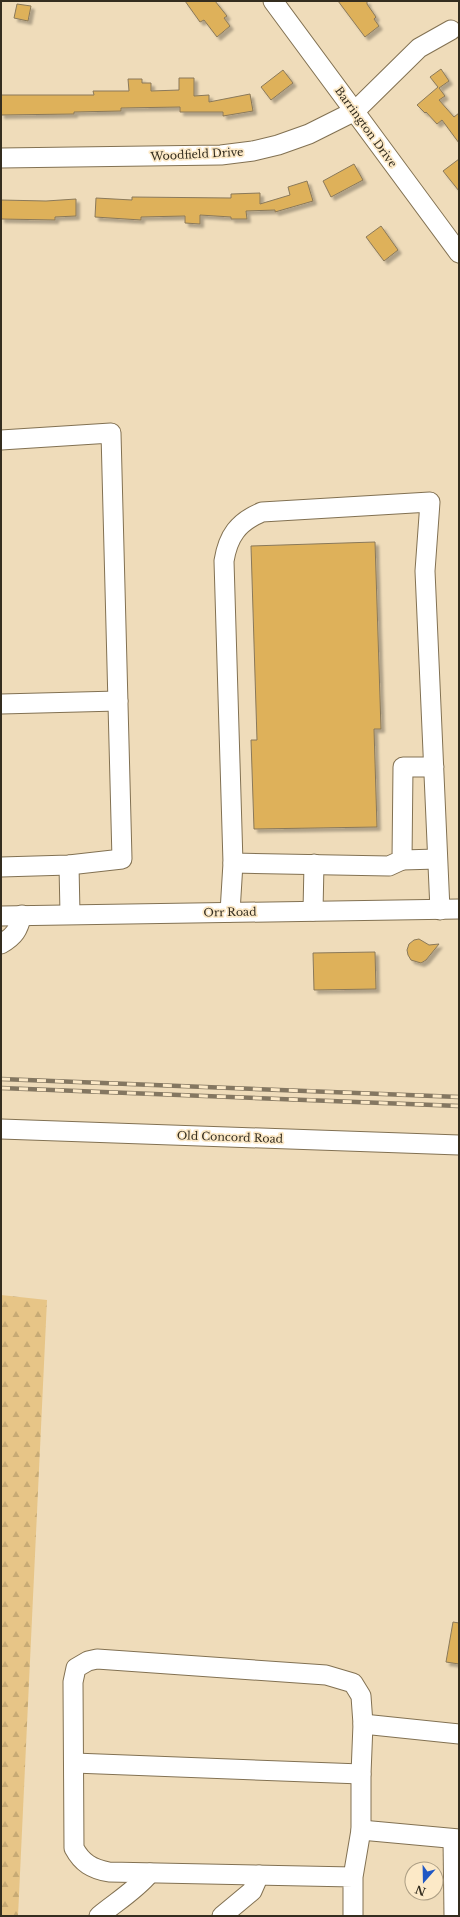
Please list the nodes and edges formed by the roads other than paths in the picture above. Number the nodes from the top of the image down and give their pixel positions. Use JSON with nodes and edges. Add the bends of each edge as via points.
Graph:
{"nodes":[{"id":1,"x":273,"y":1,"type":"edge"},
{"id":2,"x":451,"y":30,"type":"dead end"},
{"id":3,"x":354,"y":111,"type":"junction"},
{"id":4,"x":1,"y":158,"type":"edge"},
{"id":5,"x":457,"y":246,"type":"edge"},
{"id":6,"x":1,"y":440,"type":"edge"},
{"id":7,"x":118,"y":701,"type":"junction"},
{"id":8,"x":1,"y":704,"type":"edge"},
{"id":9,"x":434,"y":768,"type":"junction"},
{"id":10,"x":437,"y":859,"type":"junction"},
{"id":11,"x":402,"y":860,"type":"junction"},
{"id":12,"x":233,"y":863,"type":"junction"},
{"id":13,"x":314,"y":864,"type":"junction"},
{"id":14,"x":69,"y":866,"type":"junction"},
{"id":15,"x":1,"y":867,"type":"edge"},
{"id":16,"x":459,"y":909,"type":"edge"},
{"id":17,"x":440,"y":910,"type":"junction"},
{"id":18,"x":313,"y":911,"type":"junction"},
{"id":19,"x":230,"y":912,"type":"junction"},
{"id":20,"x":70,"y":914,"type":"junction"},
{"id":21,"x":22,"y":915,"type":"junction"},
{"id":22,"x":1,"y":916,"type":"edge"},
{"id":23,"x":1,"y":944,"type":"edge"},
{"id":24,"x":1,"y":1129,"type":"edge"},
{"id":25,"x":459,"y":1146,"type":"edge"},
{"id":26,"x":363,"y":1724,"type":"junction"},
{"id":27,"x":459,"y":1734,"type":"edge"},
{"id":28,"x":74,"y":1763,"type":"junction"},
{"id":29,"x":361,"y":1774,"type":"junction"},
{"id":30,"x":361,"y":1830,"type":"junction"},
{"id":31,"x":456,"y":1839,"type":"edge"},
{"id":32,"x":150,"y":1873,"type":"junction"},
{"id":33,"x":259,"y":1875,"type":"junction"},
{"id":34,"x":353,"y":1877,"type":"junction"},
{"id":35,"x":99,"y":1916,"type":"edge"},
{"id":36,"x":222,"y":1916,"type":"edge"},
{"id":37,"x":353,"y":1916,"type":"edge"},
{"id":38,"x":454,"y":1916,"type":"edge"}],
"edges":[{"from":1,"to":3,"type":"street","name":"Barrington Drive"},
{"from":2,"to":3,"type":"street","name":"Woodfield Drive","via":[[419,48]]},
{"from":3,"to":4,"type":"street","name":"Woodfield Drive","via":[[309,134],[253,151],[221,155]]},
{"from":3,"to":5,"type":"street","name":"Barrington Drive"},
{"from":6,"to":7,"type":"street","via":[[111,433]]},
{"from":7,"to":8,"type":"street"},
{"from":7,"to":14,"type":"street","via":[[122,859]]},
{"from":9,"to":10,"type":"street"},
{"from":9,"to":11,"type":"street","via":[[403,767]]},
{"from":9,"to":12,"type":"street","via":[[425,571],[430,502],[262,512],[247,518],[227,545],[224,561]]},
{"from":10,"to":11,"type":"street"},
{"from":10,"to":17,"type":"street"},
{"from":11,"to":13,"type":"street","via":[[390,866]]},
{"from":12,"to":13,"type":"street"},
{"from":12,"to":19,"type":"street"},
{"from":13,"to":18,"type":"street"},
{"from":14,"to":15,"type":"street"},
{"from":14,"to":20,"type":"street"},
{"from":16,"to":17,"type":"street","name":"Orr Road"},
{"from":17,"to":18,"type":"street","name":"Orr Road"},
{"from":18,"to":19,"type":"street","name":"Orr Road"},
{"from":19,"to":20,"type":"street","name":"Orr Road"},
{"from":20,"to":21,"type":"street","name":"Orr Road"},
{"from":21,"to":22,"type":"street","name":"Orr Road"},
{"from":21,"to":23,"type":"street","via":[[18,930]]},
{"from":24,"to":25,"type":"street","name":"Old Concord Road"},
{"from":26,"to":27,"type":"street"},
{"from":26,"to":28,"type":"street","via":[[361,1696],[353,1683],[326,1675],[97,1658],[76,1668],[74,1674]]},
{"from":26,"to":29,"type":"street"},
{"from":28,"to":29,"type":"street"},
{"from":28,"to":32,"type":"street","via":[[74,1848],[80,1858],[95,1869]]},
{"from":29,"to":30,"type":"street"},
{"from":30,"to":31,"type":"street"},
{"from":30,"to":34,"type":"street"},
{"from":31,"to":38,"type":"street"},
{"from":32,"to":33,"type":"street"},
{"from":32,"to":35,"type":"street","via":[[139,1886]]},
{"from":33,"to":34,"type":"street"},
{"from":33,"to":36,"type":"street","via":[[252,1891]]},
{"from":34,"to":37,"type":"street"}]}
